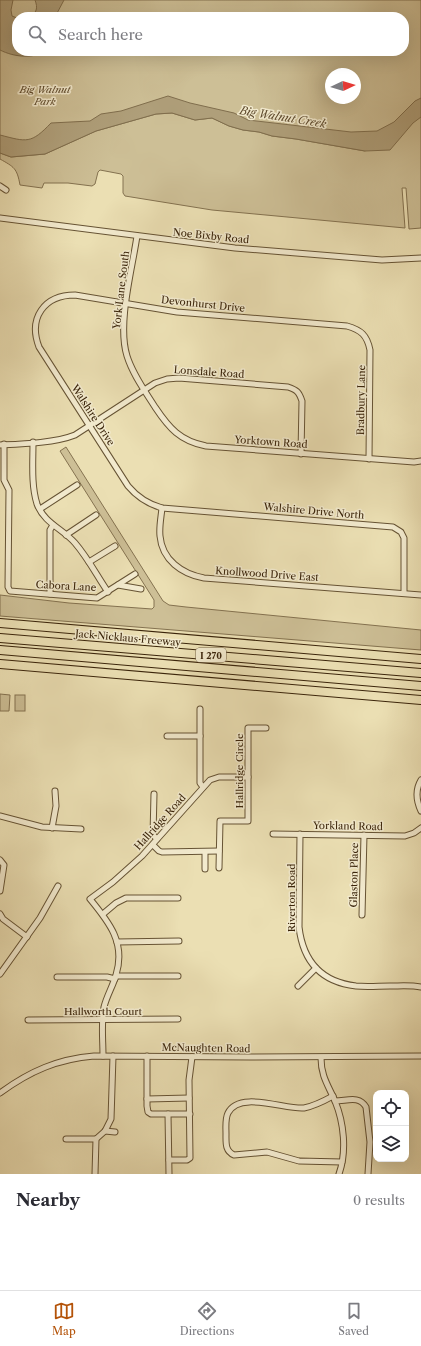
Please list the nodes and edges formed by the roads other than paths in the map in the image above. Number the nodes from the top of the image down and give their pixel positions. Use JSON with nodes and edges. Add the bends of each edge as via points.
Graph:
{"nodes":[{"id":1,"x":0,"y":186,"type":"edge"},
{"id":2,"x":6,"y":190,"type":"dead end"},
{"id":3,"x":0,"y":218,"type":"edge"},
{"id":4,"x":137,"y":236,"type":"junction"},
{"id":5,"x":421,"y":258,"type":"edge"},
{"id":6,"x":126,"y":303,"type":"junction"},
{"id":7,"x":38,"y":315,"type":"joint"},
{"id":8,"x":369,"y":341,"type":"joint"},
{"id":9,"x":144,"y":390,"type":"junction"},
{"id":10,"x":89,"y":425,"type":"junction"},
{"id":11,"x":33,"y":442,"type":"junction"},
{"id":12,"x":2,"y":444,"type":"edge"},
{"id":13,"x":301,"y":454,"type":"junction"},
{"id":14,"x":369,"y":459,"type":"junction"},
{"id":15,"x":421,"y":461,"type":"edge"},
{"id":16,"x":77,"y":485,"type":"dead end"},
{"id":17,"x":162,"y":508,"type":"junction"},
{"id":18,"x":40,"y":509,"type":"junction"},
{"id":19,"x":96,"y":515,"type":"dead end"},
{"id":20,"x":53,"y":525,"type":"junction"},
{"id":21,"x":66,"y":535,"type":"junction"},
{"id":22,"x":115,"y":546,"type":"dead end"},
{"id":23,"x":89,"y":562,"type":"junction"},
{"id":24,"x":135,"y":574,"type":"dead end"},
{"id":25,"x":118,"y":585,"type":"junction"},
{"id":26,"x":141,"y":589,"type":"dead end"},
{"id":27,"x":108,"y":592,"type":"junction"},
{"id":28,"x":404,"y":593,"type":"junction"},
{"id":29,"x":50,"y":594,"type":"junction"},
{"id":30,"x":421,"y":595,"type":"edge"},
{"id":31,"x":0,"y":623,"type":"edge"},
{"id":32,"x":0,"y":638,"type":"edge"},
{"id":33,"x":0,"y":650,"type":"edge"},
{"id":34,"x":421,"y":658,"type":"edge"},
{"id":35,"x":0,"y":664,"type":"edge"},
{"id":36,"x":421,"y":673,"type":"edge"},
{"id":37,"x":421,"y":686,"type":"edge"},
{"id":38,"x":418,"y":700,"type":"edge"},
{"id":39,"x":200,"y":709,"type":"dead end"},
{"id":40,"x":266,"y":728,"type":"dead end"},
{"id":41,"x":167,"y":736,"type":"dead end"},
{"id":42,"x":200,"y":736,"type":"junction"},
{"id":43,"x":248,"y":777,"type":"junction"},
{"id":44,"x":421,"y":780,"type":"edge"},
{"id":45,"x":203,"y":787,"type":"junction"},
{"id":46,"x":55,"y":791,"type":"dead end"},
{"id":47,"x":154,"y":794,"type":"dead end"},
{"id":48,"x":421,"y":810,"type":"edge"},
{"id":49,"x":0,"y":816,"type":"edge"},
{"id":50,"x":52,"y":828,"type":"junction"},
{"id":51,"x":421,"y":828,"type":"edge"},
{"id":52,"x":81,"y":829,"type":"dead end"},
{"id":53,"x":273,"y":834,"type":"dead end"},
{"id":54,"x":300,"y":834,"type":"junction"},
{"id":55,"x":364,"y":835,"type":"junction"},
{"id":56,"x":157,"y":839,"type":"junction"},
{"id":57,"x":153,"y":845,"type":"junction"},
{"id":58,"x":219,"y":851,"type":"junction"},
{"id":59,"x":205,"y":852,"type":"junction"},
{"id":60,"x":0,"y":860,"type":"edge"},
{"id":61,"x":220,"y":868,"type":"dead end"},
{"id":62,"x":205,"y":869,"type":"dead end"},
{"id":63,"x":58,"y":886,"type":"dead end"},
{"id":64,"x":0,"y":891,"type":"edge"},
{"id":65,"x":178,"y":898,"type":"dead end"},
{"id":66,"x":0,"y":914,"type":"edge"},
{"id":67,"x":103,"y":914,"type":"junction"},
{"id":68,"x":362,"y":915,"type":"dead end"},
{"id":69,"x":27,"y":937,"type":"junction"},
{"id":70,"x":179,"y":941,"type":"dead end"},
{"id":71,"x":118,"y":942,"type":"junction"},
{"id":72,"x":316,"y":968,"type":"junction"},
{"id":73,"x":0,"y":974,"type":"edge"},
{"id":74,"x":178,"y":976,"type":"dead end"},
{"id":75,"x":57,"y":977,"type":"dead end"},
{"id":76,"x":116,"y":977,"type":"junction"},
{"id":77,"x":298,"y":986,"type":"dead end"},
{"id":78,"x":421,"y":987,"type":"edge"},
{"id":79,"x":178,"y":1019,"type":"dead end"},
{"id":80,"x":28,"y":1020,"type":"dead end"},
{"id":81,"x":103,"y":1020,"type":"junction"},
{"id":82,"x":103,"y":1056,"type":"junction"},
{"id":83,"x":112,"y":1056,"type":"junction"},
{"id":84,"x":147,"y":1056,"type":"junction"},
{"id":85,"x":421,"y":1056,"type":"edge"},
{"id":86,"x":192,"y":1057,"type":"junction"},
{"id":87,"x":321,"y":1058,"type":"junction"},
{"id":88,"x":0,"y":1093,"type":"edge"},
{"id":89,"x":190,"y":1098,"type":"junction"},
{"id":90,"x":147,"y":1099,"type":"junction"},
{"id":91,"x":334,"y":1099,"type":"junction"},
{"id":92,"x":168,"y":1114,"type":"junction"},
{"id":93,"x":190,"y":1114,"type":"junction"},
{"id":94,"x":105,"y":1131,"type":"junction"},
{"id":95,"x":115,"y":1132,"type":"dead end"},
{"id":96,"x":96,"y":1139,"type":"junction"},
{"id":97,"x":66,"y":1140,"type":"dead end"},
{"id":98,"x":169,"y":1160,"type":"junction"},
{"id":99,"x":342,"y":1162,"type":"junction"},
{"id":100,"x":95,"y":1174,"type":"edge"},
{"id":101,"x":169,"y":1174,"type":"edge"},
{"id":102,"x":339,"y":1174,"type":"edge"},
{"id":103,"x":368,"y":1174,"type":"edge"}],
"edges":[{"from":1,"to":2,"type":"street"},
{"from":3,"to":4,"type":"street","name":"Noe Bixby Road"},
{"from":4,"to":5,"type":"street","name":"Noe Bixby Road","via":[[382,260]]},
{"from":4,"to":6,"type":"street","name":"York Lane South"},
{"from":6,"to":7,"type":"street","name":"Devonhurst Drive","via":[[67,295],[53,299]]},
{"from":6,"to":8,"type":"street","name":"Devonhurst Drive","via":[[177,312],[347,326],[356,328]]},
{"from":6,"to":9,"type":"street","name":"York Lane South","via":[[125,348]]},
{"from":7,"to":10,"type":"street","name":"Walshire Drive","via":[[34,331],[39,347]]},
{"from":8,"to":14,"type":"street","name":"Bradbury Lane"},
{"from":9,"to":10,"type":"street","name":"Lonsdale Road"},
{"from":9,"to":13,"type":"street","name":"Yorktown Road","via":[[172,430],[187,441],[206,446]]},
{"from":9,"to":13,"type":"street","name":"Lonsdale Road","via":[[161,380],[173,378],[295,389],[302,401]]},
{"from":10,"to":11,"type":"street","name":"Lonsdale Road","via":[[69,437]]},
{"from":10,"to":17,"type":"street","name":"Walshire Drive","via":[[128,486],[143,501]]},
{"from":11,"to":12,"type":"street","name":"Lonsdale Road"},
{"from":11,"to":18,"type":"street","via":[[34,489]]},
{"from":12,"to":29,"type":"street","name":"Cabora Lane","via":[[4,480],[8,490],[8,587],[10,590]]},
{"from":13,"to":14,"type":"street","name":"Yorktown Road"},
{"from":14,"to":15,"type":"street","name":"Yorktown Road"},
{"from":16,"to":18,"type":"street"},
{"from":17,"to":28,"type":"street","name":"Knollwood Drive East","via":[[162,544],[173,563],[190,574],[204,578]]},
{"from":17,"to":28,"type":"street","name":"Walshire Drive North","via":[[396,528],[405,541]]},
{"from":18,"to":20,"type":"street"},
{"from":19,"to":21,"type":"street"},
{"from":20,"to":21,"type":"street"},
{"from":20,"to":29,"type":"street","via":[[50,530]]},
{"from":21,"to":23,"type":"street"},
{"from":22,"to":23,"type":"street"},
{"from":23,"to":27,"type":"street"},
{"from":24,"to":25,"type":"street","name":"Cabora Lane"},
{"from":25,"to":26,"type":"street"},
{"from":25,"to":27,"type":"street","name":"Cabora Lane"},
{"from":27,"to":29,"type":"street","name":"Cabora Lane","via":[[97,598]]},
{"from":28,"to":30,"type":"street","name":"Knollwood Drive East"},
{"from":31,"to":34,"type":"highway"},
{"from":32,"to":36,"type":"highway","name":"Jack Nicklaus Freeway","number":"I 270"},
{"from":33,"to":37,"type":"highway","number":"I 270"},
{"from":35,"to":38,"type":"highway"},
{"from":39,"to":42,"type":"street"},
{"from":40,"to":43,"type":"street","name":"Hallridge Circle","via":[[248,728]]},
{"from":41,"to":42,"type":"street"},
{"from":42,"to":45,"type":"street","via":[[200,783]]},
{"from":43,"to":45,"type":"street","name":"Hallridge Road","via":[[214,778]]},
{"from":43,"to":58,"type":"street","name":"Hallridge Circle","via":[[248,821],[220,821]]},
{"from":44,"to":48,"type":"street","via":[[416,795]]},
{"from":45,"to":56,"type":"street","name":"Hallridge Road"},
{"from":46,"to":50,"type":"street","via":[[56,806]]},
{"from":47,"to":56,"type":"street","via":[[153,835]]},
{"from":49,"to":50,"type":"street"},
{"from":50,"to":52,"type":"street"},
{"from":51,"to":55,"type":"street","name":"Yorkland Road","via":[[404,836]]},
{"from":53,"to":54,"type":"street","name":"Yorkland Road"},
{"from":54,"to":55,"type":"street","name":"Yorkland Road"},
{"from":54,"to":72,"type":"street","name":"Riverton Road","via":[[300,938],[303,949]]},
{"from":55,"to":68,"type":"street","name":"Glaston Place"},
{"from":56,"to":57,"type":"street","name":"Hallridge Road"},
{"from":57,"to":59,"type":"street","via":[[162,852]]},
{"from":57,"to":67,"type":"street","name":"Hallridge Road","via":[[127,870],[90,899]]},
{"from":58,"to":59,"type":"street"},
{"from":58,"to":61,"type":"street","name":"Hallridge Circle"},
{"from":59,"to":62,"type":"street"},
{"from":60,"to":64,"type":"street","via":[[4,865]]},
{"from":63,"to":69,"type":"street"},
{"from":65,"to":67,"type":"street","via":[[126,898]]},
{"from":66,"to":69,"type":"street"},
{"from":67,"to":71,"type":"street"},
{"from":69,"to":73,"type":"street"},
{"from":70,"to":71,"type":"street"},
{"from":71,"to":76,"type":"street","via":[[119,961]]},
{"from":72,"to":77,"type":"street"},
{"from":72,"to":78,"type":"street","name":"Riverton Road","via":[[329,979],[356,986]]},
{"from":74,"to":76,"type":"street"},
{"from":75,"to":76,"type":"street"},
{"from":76,"to":81,"type":"street","via":[[104,1006]]},
{"from":79,"to":81,"type":"street","name":"Hallworth Court"},
{"from":80,"to":81,"type":"street","name":"Hallworth Court"},
{"from":81,"to":82,"type":"street"},
{"from":82,"to":83,"type":"street","name":"McNaughten Road"},
{"from":82,"to":88,"type":"street","name":"McNaughten Road","via":[[75,1058],[48,1066]]},
{"from":83,"to":84,"type":"street","name":"McNaughten Road"},
{"from":83,"to":94,"type":"street","via":[[111,1115]]},
{"from":84,"to":86,"type":"street","name":"McNaughten Road"},
{"from":84,"to":90,"type":"street"},
{"from":85,"to":87,"type":"street","name":"McNaughten Road"},
{"from":86,"to":87,"type":"street","name":"McNaughten Road"},
{"from":86,"to":89,"type":"street"},
{"from":87,"to":91,"type":"street","via":[[322,1074]]},
{"from":89,"to":90,"type":"street"},
{"from":89,"to":93,"type":"street"},
{"from":90,"to":92,"type":"street","via":[[148,1112]]},
{"from":91,"to":99,"type":"street","via":[[344,1135]]},
{"from":91,"to":99,"type":"street","via":[[304,1108],[254,1101],[238,1104],[228,1112],[226,1144],[230,1154],[238,1156],[267,1152],[299,1161]]},
{"from":91,"to":103,"type":"street","via":[[359,1100],[366,1107],[370,1142]]},
{"from":92,"to":93,"type":"street"},
{"from":92,"to":98,"type":"street"},
{"from":93,"to":98,"type":"street","via":[[190,1158]]},
{"from":94,"to":95,"type":"street"},
{"from":94,"to":96,"type":"street"},
{"from":96,"to":97,"type":"street"},
{"from":96,"to":100,"type":"street"},
{"from":98,"to":101,"type":"street"},
{"from":99,"to":102,"type":"street"}]}
